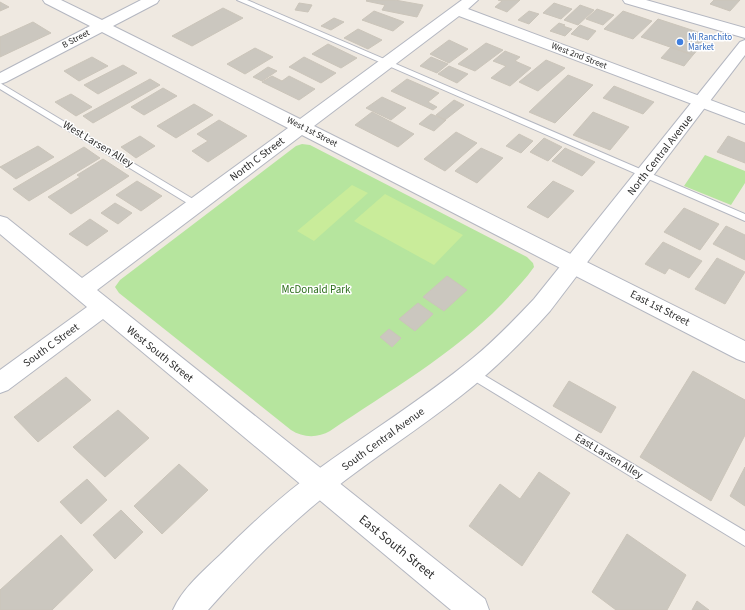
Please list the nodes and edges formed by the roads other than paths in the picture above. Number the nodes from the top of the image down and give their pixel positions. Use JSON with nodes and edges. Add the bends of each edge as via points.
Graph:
{"nodes":[{"id":1,"x":50,"y":0,"type":"edge"},
{"id":2,"x":152,"y":0,"type":"edge"},
{"id":3,"x":241,"y":0,"type":"edge"},
{"id":4,"x":630,"y":0,"type":"edge"},
{"id":5,"x":464,"y":5,"type":"edge"},
{"id":6,"x":102,"y":26,"type":"junction"},
{"id":7,"x":745,"y":33,"type":"edge"},
{"id":8,"x":745,"y":45,"type":"edge"},
{"id":9,"x":387,"y":63,"type":"junction"},
{"id":10,"x":0,"y":79,"type":"edge"},
{"id":11,"x":0,"y":85,"type":"edge"},
{"id":12,"x":701,"y":102,"type":"junction"},
{"id":13,"x":745,"y":119,"type":"edge"},
{"id":14,"x":300,"y":126,"type":"junction"},
{"id":15,"x":644,"y":174,"type":"junction"},
{"id":16,"x":195,"y":204,"type":"junction"},
{"id":17,"x":745,"y":218,"type":"edge"},
{"id":18,"x":0,"y":223,"type":"edge"},
{"id":19,"x":574,"y":265,"type":"junction"},
{"id":20,"x":82,"y":290,"type":"junction"},
{"id":21,"x":103,"y":307,"type":"junction"},
{"id":22,"x":745,"y":352,"type":"edge"},
{"id":23,"x":472,"y":373,"type":"junction"},
{"id":24,"x":0,"y":383,"type":"edge"},
{"id":25,"x":320,"y":484,"type":"junction"},
{"id":26,"x":745,"y":539,"type":"edge"},
{"id":27,"x":188,"y":610,"type":"edge"},
{"id":28,"x":474,"y":610,"type":"edge"}],
"edges":[{"from":1,"to":6,"type":"street","name":"West 1st Street"},
{"from":2,"to":6,"type":"street","name":"B Street"},
{"from":3,"to":9,"type":"lane"},
{"from":4,"to":7,"type":"street"},
{"from":5,"to":9,"type":"street","name":"North C Street"},
{"from":5,"to":12,"type":"street","name":"West 2nd Street"},
{"from":6,"to":10,"type":"street","name":"B Street"},
{"from":6,"to":14,"type":"street","name":"West 1st Street"},
{"from":8,"to":12,"type":"street","name":"North Central Avenue"},
{"from":9,"to":14,"type":"street","name":"North C Street"},
{"from":9,"to":15,"type":"lane"},
{"from":11,"to":16,"type":"lane","name":"West Larsen Alley"},
{"from":12,"to":13,"type":"street","name":"West 2nd Street"},
{"from":12,"to":15,"type":"street","name":"North Central Avenue"},
{"from":14,"to":16,"type":"street","name":"North C Street"},
{"from":14,"to":19,"type":"street","name":"West 1st Street"},
{"from":15,"to":17,"type":"lane"},
{"from":15,"to":19,"type":"street","name":"North Central Avenue"},
{"from":16,"to":20,"type":"street","name":"North C Street"},
{"from":18,"to":20,"type":"street","name":"West South Street"},
{"from":19,"to":22,"type":"street","name":"East 1st Street"},
{"from":19,"to":23,"type":"street","name":"South Central Avenue","via":[[507,343]]},
{"from":20,"to":21,"type":"street","name":"West South Street"},
{"from":21,"to":24,"type":"street","name":"South C Street"},
{"from":21,"to":25,"type":"street","name":"West South Street"},
{"from":23,"to":25,"type":"street","name":"South Central Avenue"},
{"from":23,"to":26,"type":"lane","name":"East Larsen Alley"},
{"from":25,"to":27,"type":"street","name":"South Central Avenue","via":[[220,573]]},
{"from":25,"to":28,"type":"street","name":"East South Street"}]}
